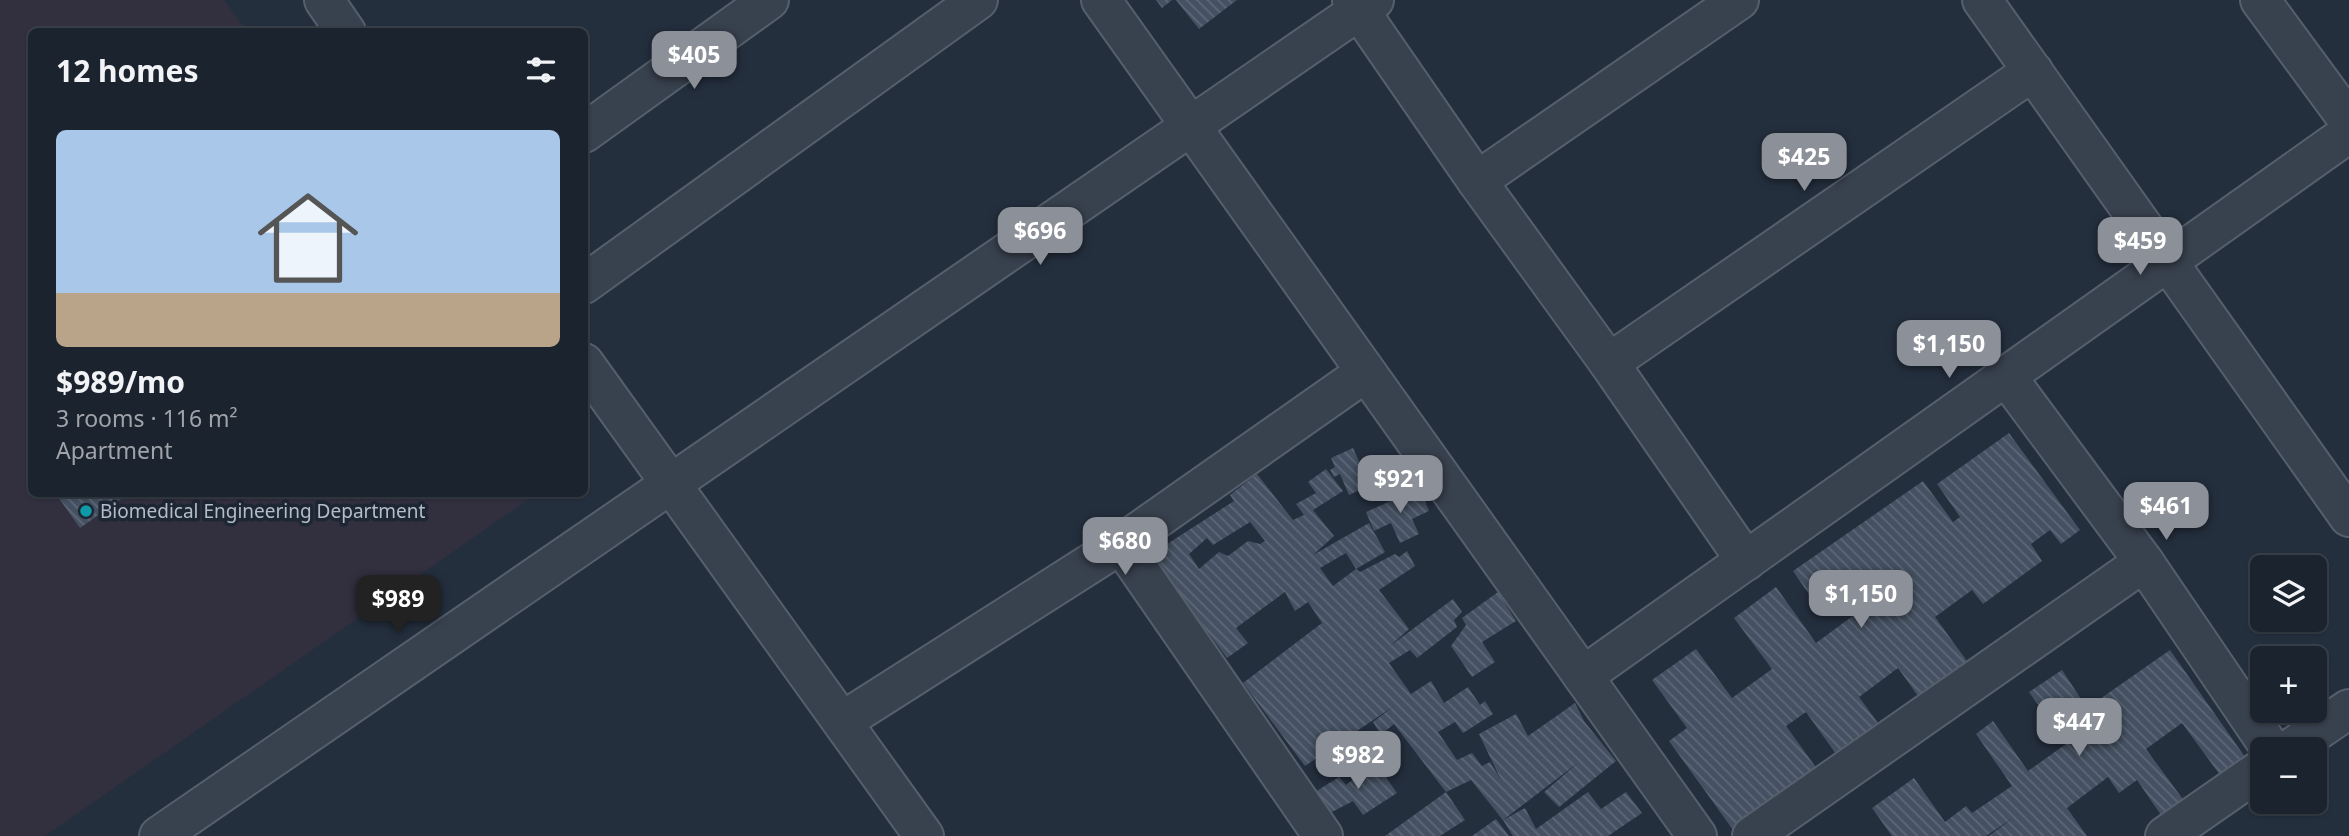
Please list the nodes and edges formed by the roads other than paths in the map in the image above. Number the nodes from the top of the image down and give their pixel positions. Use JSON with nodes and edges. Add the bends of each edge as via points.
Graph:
{"nodes":[{"id":1,"x":324,"y":0,"type":"edge"},
{"id":2,"x":769,"y":0,"type":"edge"},
{"id":3,"x":978,"y":0,"type":"edge"},
{"id":4,"x":1101,"y":0,"type":"edge"},
{"id":5,"x":1739,"y":0,"type":"edge"},
{"id":6,"x":1982,"y":0,"type":"edge"},
{"id":7,"x":2260,"y":0,"type":"edge"},
{"id":8,"x":1362,"y":3,"type":"edge"},
{"id":9,"x":343,"y":28,"type":"edge"},
{"id":10,"x":2033,"y":71,"type":"junction"},
{"id":11,"x":2349,"y":121,"type":"edge"},
{"id":12,"x":1191,"y":126,"type":"junction"},
{"id":13,"x":588,"y":130,"type":"edge"},
{"id":14,"x":2349,"y":133,"type":"edge"},
{"id":15,"x":1477,"y":181,"type":"junction"},
{"id":16,"x":2166,"y":262,"type":"junction"},
{"id":17,"x":588,"y":281,"type":"edge"},
{"id":18,"x":1609,"y":363,"type":"junction"},
{"id":19,"x":588,"y":369,"type":"edge"},
{"id":20,"x":1366,"y":372,"type":"junction"},
{"id":21,"x":2006,"y":376,"type":"junction"},
{"id":22,"x":671,"y":484,"type":"junction"},
{"id":23,"x":2349,"y":517,"type":"edge"},
{"id":24,"x":1121,"y":544,"type":"junction"},
{"id":25,"x":1746,"y":561,"type":"junction"},
{"id":26,"x":2144,"y":562,"type":"junction"},
{"id":27,"x":1583,"y":676,"type":"junction"},
{"id":28,"x":2349,"y":709,"type":"edge"},
{"id":29,"x":844,"y":721,"type":"junction"},
{"id":30,"x":2263,"y":737,"type":"edge"},
{"id":31,"x":2308,"y":737,"type":"edge"},
{"id":32,"x":2250,"y":777,"type":"edge"},
{"id":33,"x":159,"y":836,"type":"edge"},
{"id":34,"x":924,"y":836,"type":"edge"},
{"id":35,"x":1323,"y":836,"type":"edge"},
{"id":36,"x":1697,"y":836,"type":"edge"},
{"id":37,"x":1752,"y":836,"type":"edge"},
{"id":38,"x":2165,"y":836,"type":"edge"}],
"edges":[{"from":1,"to":9,"type":"street"},
{"from":2,"to":13,"type":"street"},
{"from":3,"to":17,"type":"street"},
{"from":4,"to":12,"type":"street"},
{"from":5,"to":15,"type":"street"},
{"from":6,"to":10,"type":"street"},
{"from":7,"to":11,"type":"street"},
{"from":8,"to":12,"type":"street"},
{"from":8,"to":15,"type":"street"},
{"from":10,"to":16,"type":"street"},
{"from":10,"to":18,"type":"street"},
{"from":12,"to":20,"type":"street"},
{"from":12,"to":22,"type":"street"},
{"from":14,"to":16,"type":"street"},
{"from":15,"to":18,"type":"street"},
{"from":16,"to":21,"type":"street"},
{"from":16,"to":23,"type":"street"},
{"from":18,"to":25,"type":"street"},
{"from":19,"to":22,"type":"street"},
{"from":20,"to":24,"type":"street"},
{"from":20,"to":27,"type":"street"},
{"from":21,"to":25,"type":"street"},
{"from":21,"to":26,"type":"street"},
{"from":22,"to":29,"type":"street"},
{"from":22,"to":33,"type":"street"},
{"from":24,"to":29,"type":"street"},
{"from":24,"to":35,"type":"street"},
{"from":25,"to":27,"type":"street"},
{"from":26,"to":30,"type":"street"},
{"from":26,"to":37,"type":"street"},
{"from":27,"to":36,"type":"street"},
{"from":28,"to":31,"type":"street"},
{"from":29,"to":34,"type":"street"},
{"from":32,"to":38,"type":"street"}]}
